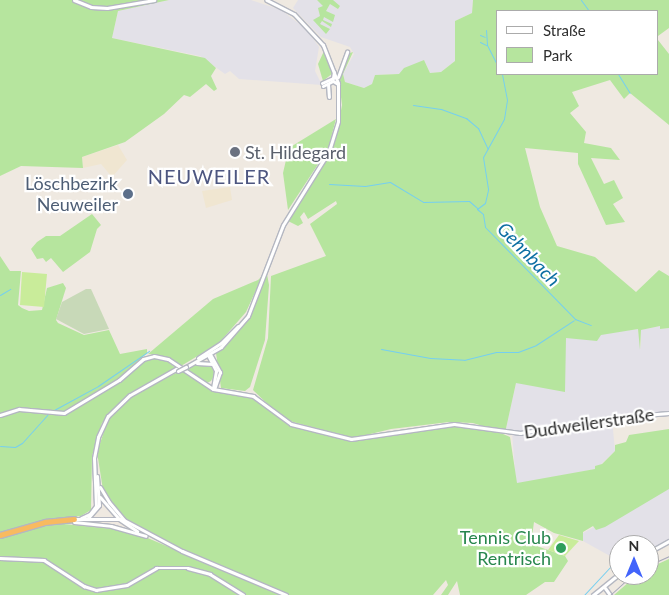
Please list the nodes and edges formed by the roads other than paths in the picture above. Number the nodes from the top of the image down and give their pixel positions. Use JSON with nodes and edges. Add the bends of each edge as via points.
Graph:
{"nodes":[{"id":1,"x":74,"y":0,"type":"edge"},
{"id":2,"x":154,"y":0,"type":"edge"},
{"id":3,"x":266,"y":0,"type":"edge"},
{"id":4,"x":347,"y":52,"type":"dead end"},
{"id":5,"x":332,"y":62,"type":"junction"},
{"id":6,"x":343,"y":64,"type":"junction"},
{"id":7,"x":334,"y":69,"type":"junction"},
{"id":8,"x":338,"y":80,"type":"junction"},
{"id":9,"x":328,"y":84,"type":"junction"},
{"id":10,"x":339,"y":87,"type":"junction"},
{"id":11,"x":329,"y":97,"type":"dead end"},
{"id":12,"x":256,"y":299,"type":"junction"},
{"id":13,"x":216,"y":350,"type":"junction"},
{"id":14,"x":208,"y":354,"type":"junction"},
{"id":15,"x":214,"y":360,"type":"junction"},
{"id":16,"x":213,"y":365,"type":"junction"},
{"id":17,"x":187,"y":366,"type":"junction"},
{"id":18,"x":216,"y":380,"type":"junction"},
{"id":19,"x":205,"y":385,"type":"junction"},
{"id":20,"x":213,"y":389,"type":"junction"},
{"id":21,"x":223,"y":391,"type":"junction"},
{"id":22,"x":669,"y":413,"type":"edge"},
{"id":23,"x":0,"y":416,"type":"edge"},
{"id":24,"x":95,"y":452,"type":"junction"},
{"id":25,"x":98,"y":479,"type":"junction"},
{"id":26,"x":97,"y":489,"type":"junction"},
{"id":27,"x":100,"y":496,"type":"junction"},
{"id":28,"x":86,"y":519,"type":"junction"},
{"id":29,"x":119,"y":519,"type":"junction"},
{"id":30,"x":74,"y":520,"type":"junction"},
{"id":31,"x":129,"y":523,"type":"junction"},
{"id":32,"x":0,"y":535,"type":"edge"},
{"id":33,"x":143,"y":535,"type":"junction"},
{"id":34,"x":182,"y":551,"type":"junction"},
{"id":35,"x":0,"y":558,"type":"edge"},
{"id":36,"x":609,"y":584,"type":"edge"},
{"id":37,"x":604,"y":588,"type":"junction"},
{"id":38,"x":609,"y":594,"type":"edge"},
{"id":39,"x":243,"y":595,"type":"edge"},
{"id":40,"x":286,"y":595,"type":"edge"},
{"id":41,"x":595,"y":595,"type":"edge"}],
"edges":[{"from":1,"to":2,"type":"main road","via":[[91,7],[107,8]]},
{"from":3,"to":5,"type":"main road","via":[[294,14],[323,45]]},
{"from":4,"to":6,"type":"main road"},
{"from":5,"to":6,"type":"main road","via":[[338,67]]},
{"from":5,"to":7,"type":"main road"},
{"from":6,"to":8,"type":"main road"},
{"from":7,"to":8,"type":"main road"},
{"from":7,"to":9,"type":"main road","via":[[332,78],[322,85]]},
{"from":8,"to":10,"type":"main road"},
{"from":9,"to":10,"type":"main road","via":[[335,81]]},
{"from":9,"to":11,"type":"main road"},
{"from":10,"to":12,"type":"main road","via":[[339,115],[333,141],[283,226]]},
{"from":12,"to":13,"type":"main road","via":[[242,325]]},
{"from":12,"to":14,"type":"main road","via":[[234,331]]},
{"from":13,"to":14,"type":"main road"},
{"from":13,"to":15,"type":"main road"},
{"from":14,"to":15,"type":"main road"},
{"from":14,"to":16,"type":"main road"},
{"from":14,"to":17,"type":"main road"},
{"from":15,"to":18,"type":"main road","via":[[220,372]]},
{"from":16,"to":17,"type":"main road","via":[[203,362]]},
{"from":16,"to":18,"type":"main road"},
{"from":17,"to":24,"type":"main road","bridge":true,"via":[[126,398],[113,410],[102,426]]},
{"from":18,"to":19,"type":"main road"},
{"from":18,"to":20,"type":"main road"},
{"from":18,"to":21,"type":"main road"},
{"from":19,"to":20,"type":"main road","name":"Dudweilerstraße"},
{"from":19,"to":23,"type":"main road","name":"Dudweilerstraße","via":[[168,359],[150,356],[119,380],[64,413],[19,409]]},
{"from":20,"to":21,"type":"main road","name":"Dudweilerstraße"},
{"from":21,"to":22,"type":"main road","name":"Dudweilerstraße","via":[[253,396],[278,417],[297,426],[351,439],[454,424],[510,434]]},
{"from":24,"to":25,"type":"main road"},
{"from":24,"to":26,"type":"main road"},
{"from":25,"to":27,"type":"main road"},
{"from":25,"to":31,"type":"main road","via":[[109,502]]},
{"from":26,"to":27,"type":"main road"},
{"from":26,"to":30,"type":"main road","via":[[94,510]]},
{"from":27,"to":28,"type":"main road","via":[[97,510]]},
{"from":27,"to":29,"type":"main road"},
{"from":28,"to":29,"type":"main road"},
{"from":28,"to":30,"type":"main road"},
{"from":29,"to":31,"type":"main road"},
{"from":29,"to":33,"type":"main road"},
{"from":30,"to":32,"type":"highway","via":[[40,524]]},
{"from":30,"to":33,"type":"main road"},
{"from":31,"to":34,"type":"main road"},
{"from":33,"to":34,"type":"main road"},
{"from":34,"to":40,"type":"main road"},
{"from":35,"to":39,"type":"street","via":[[42,559],[84,586],[96,590],[127,585],[156,568],[188,568],[210,574]]},
{"from":36,"to":37,"type":"main road"},
{"from":37,"to":38,"type":"main road"},
{"from":37,"to":41,"type":"main road"}]}
